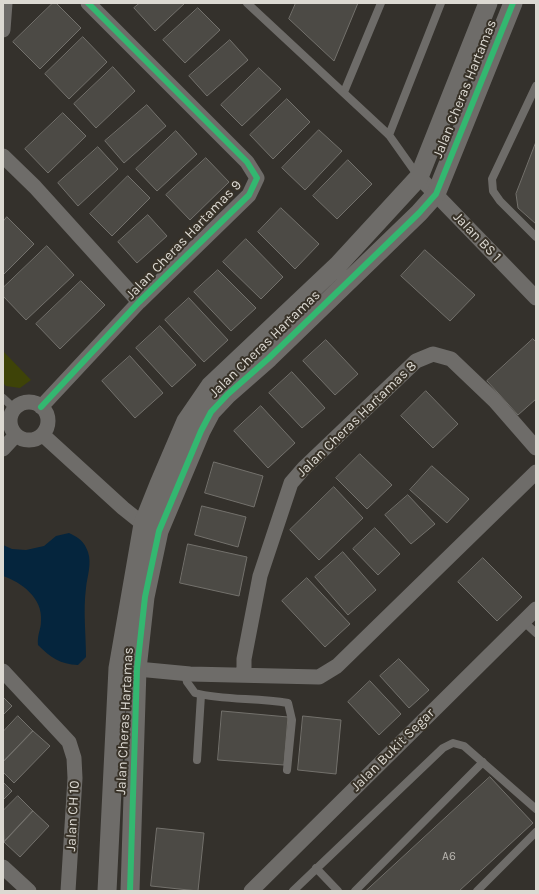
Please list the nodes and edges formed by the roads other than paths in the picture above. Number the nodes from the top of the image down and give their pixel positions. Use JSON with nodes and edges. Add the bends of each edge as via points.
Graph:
{"nodes":[{"id":1,"x":5,"y":3,"type":"edge"},
{"id":2,"x":88,"y":3,"type":"edge"},
{"id":3,"x":247,"y":3,"type":"edge"},
{"id":4,"x":381,"y":3,"type":"edge"},
{"id":5,"x":441,"y":3,"type":"edge"},
{"id":6,"x":488,"y":3,"type":"edge"},
{"id":7,"x":513,"y":3,"type":"edge"},
{"id":8,"x":3,"y":30,"type":"edge"},
{"id":9,"x":536,"y":86,"type":"edge"},
{"id":10,"x":344,"y":92,"type":"junction"},
{"id":11,"x":389,"y":135,"type":"junction"},
{"id":12,"x":3,"y":156,"type":"edge"},
{"id":13,"x":419,"y":177,"type":"junction"},
{"id":14,"x":436,"y":194,"type":"junction"},
{"id":15,"x":536,"y":237,"type":"edge"},
{"id":16,"x":536,"y":298,"type":"edge"},
{"id":17,"x":139,"y":302,"type":"junction"},
{"id":18,"x":3,"y":398,"type":"edge"},
{"id":19,"x":41,"y":406,"type":"junction"},
{"id":20,"x":15,"y":409,"type":"junction"},
{"id":21,"x":43,"y":434,"type":"junction"},
{"id":22,"x":16,"y":435,"type":"junction"},
{"id":23,"x":536,"y":448,"type":"edge"},
{"id":24,"x":3,"y":449,"type":"edge"},
{"id":25,"x":536,"y":472,"type":"edge"},
{"id":26,"x":151,"y":528,"type":"junction"},
{"id":27,"x":536,"y":609,"type":"edge"},
{"id":28,"x":523,"y":621,"type":"junction"},
{"id":29,"x":536,"y":633,"type":"edge"},
{"id":30,"x":118,"y":668,"type":"junction"},
{"id":31,"x":137,"y":669,"type":"junction"},
{"id":32,"x":3,"y":671,"type":"edge"},
{"id":33,"x":185,"y":674,"type":"junction"},
{"id":34,"x":244,"y":675,"type":"junction"},
{"id":35,"x":201,"y":695,"type":"junction"},
{"id":36,"x":197,"y":760,"type":"dead end"},
{"id":37,"x":483,"y":762,"type":"junction"},
{"id":38,"x":287,"y":770,"type":"dead end"},
{"id":39,"x":536,"y":809,"type":"edge"},
{"id":40,"x":536,"y":832,"type":"edge"},
{"id":41,"x":3,"y":867,"type":"edge"},
{"id":42,"x":316,"y":868,"type":"junction"},
{"id":43,"x":28,"y":891,"type":"edge"},
{"id":44,"x":68,"y":891,"type":"edge"},
{"id":45,"x":108,"y":891,"type":"edge"},
{"id":46,"x":130,"y":891,"type":"edge"},
{"id":47,"x":251,"y":891,"type":"edge"},
{"id":48,"x":293,"y":891,"type":"edge"},
{"id":49,"x":338,"y":891,"type":"edge"},
{"id":50,"x":355,"y":891,"type":"edge"},
{"id":51,"x":477,"y":891,"type":"edge"}],
"edges":[{"from":1,"to":8,"type":"street"},
{"from":2,"to":17,"type":"street","name":"Jalan Cheras Hartamas 9","via":[[247,162],[257,178],[249,195]]},
{"from":3,"to":10,"type":"lane"},
{"from":4,"to":10,"type":"lane"},
{"from":5,"to":11,"type":"lane"},
{"from":6,"to":13,"type":"street","name":"Jalan Cheras Hartamas"},
{"from":7,"to":14,"type":"street","name":"Jalan Cheras Hartamas"},
{"from":9,"to":15,"type":"lane","via":[[492,179],[493,191],[500,201]]},
{"from":10,"to":11,"type":"lane"},
{"from":11,"to":13,"type":"lane"},
{"from":12,"to":17,"type":"street","name":"Jalan Cheras Hartamas 9","via":[[35,187]]},
{"from":13,"to":14,"type":"street","name":"Jalan BS 1"},
{"from":13,"to":26,"type":"street","name":"Jalan Cheras Hartamas","via":[[338,265],[210,386],[186,421]]},
{"from":14,"to":16,"type":"street","name":"Jalan BS 1"},
{"from":14,"to":26,"type":"street","name":"Jalan Cheras Hartamas","via":[[212,412]]},
{"from":17,"to":19,"type":"street","name":"Jalan Cheras Hartamas 9"},
{"from":18,"to":20,"type":"lane"},
{"from":19,"to":20,"type":"street","via":[[30,402]]},
{"from":19,"to":21,"type":"street","via":[[48,417]]},
{"from":20,"to":22,"type":"street","via":[[10,420]]},
{"from":21,"to":22,"type":"street","via":[[27,440]]},
{"from":21,"to":26,"type":"street","via":[[122,508]]},
{"from":22,"to":24,"type":"street"},
{"from":23,"to":34,"type":"street","name":"Jalan Cheras Hartamas 8","via":[[495,401],[451,359],[432,354],[416,361],[304,468],[292,483],[260,576],[244,659]]},
{"from":25,"to":34,"type":"street","via":[[337,666],[319,677]]},
{"from":26,"to":30,"type":"street","name":"Jalan Cheras Hartamas"},
{"from":26,"to":31,"type":"street","name":"Jalan Cheras Hartamas"},
{"from":27,"to":28,"type":"street","name":"Jalan Bukit Segar"},
{"from":28,"to":29,"type":"lane"},
{"from":28,"to":47,"type":"street","name":"Jalan Bukit Segar"},
{"from":30,"to":31,"type":"street"},
{"from":30,"to":45,"type":"street","name":"Jalan Cheras Hartamas"},
{"from":31,"to":33,"type":"street"},
{"from":31,"to":46,"type":"street","name":"Jalan Cheras Hartamas"},
{"from":32,"to":44,"type":"street","name":"Jalan CH 10","via":[[69,742],[74,758]]},
{"from":33,"to":34,"type":"street"},
{"from":33,"to":35,"type":"lane","via":[[195,693]]},
{"from":35,"to":36,"type":"lane"},
{"from":35,"to":38,"type":"lane","via":[[288,703],[292,720]]},
{"from":37,"to":39,"type":"lane"},
{"from":37,"to":42,"type":"lane","via":[[464,746],[453,743],[443,748]]},
{"from":37,"to":50,"type":"lane"},
{"from":40,"to":51,"type":"lane"},
{"from":41,"to":43,"type":"street"},
{"from":42,"to":48,"type":"lane"},
{"from":42,"to":49,"type":"lane"}]}
